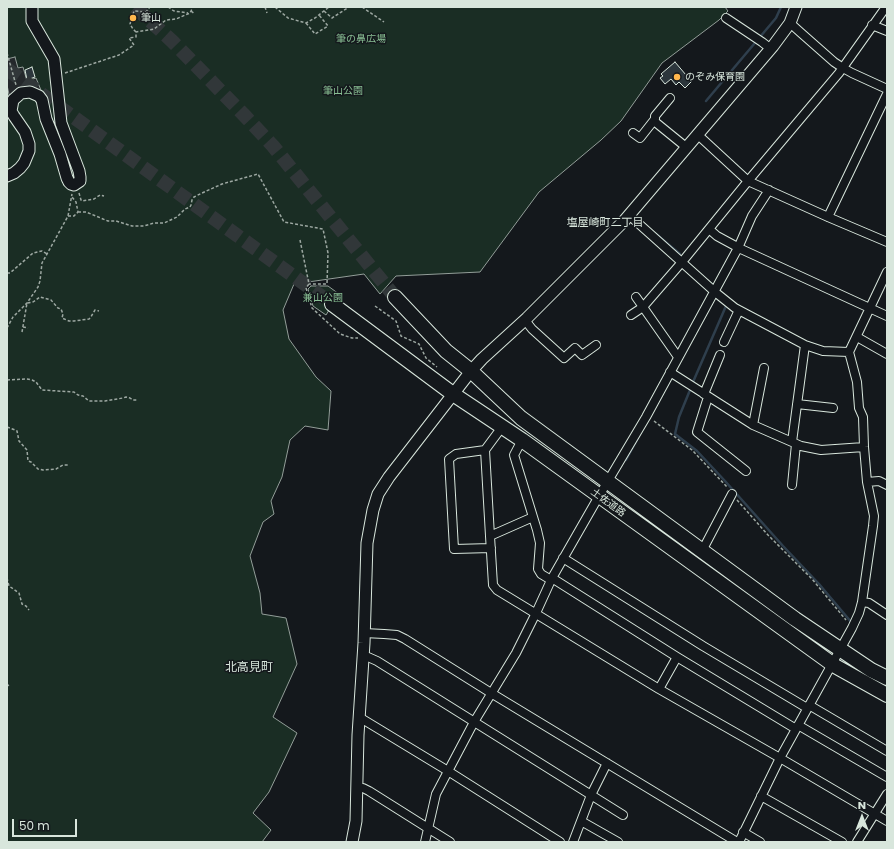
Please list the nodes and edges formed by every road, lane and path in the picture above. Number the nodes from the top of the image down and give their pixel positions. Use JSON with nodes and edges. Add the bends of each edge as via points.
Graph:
{"nodes":[{"id":1,"x":32,"y":7,"type":"edge"},
{"id":2,"x":150,"y":7,"type":"edge"},
{"id":3,"x":168,"y":7,"type":"edge"},
{"id":4,"x":192,"y":7,"type":"edge"},
{"id":5,"x":264,"y":7,"type":"edge"},
{"id":6,"x":275,"y":7,"type":"edge"},
{"id":7,"x":329,"y":7,"type":"edge"},
{"id":8,"x":349,"y":7,"type":"edge"},
{"id":9,"x":362,"y":7,"type":"edge"},
{"id":10,"x":796,"y":7,"type":"edge"},
{"id":11,"x":886,"y":7,"type":"edge"},
{"id":12,"x":324,"y":11,"type":"junction"},
{"id":13,"x":190,"y":12,"type":"junction"},
{"id":14,"x":267,"y":13,"type":"dead end"},
{"id":15,"x":195,"y":14,"type":"dead end"},
{"id":16,"x":319,"y":15,"type":"junction"},
{"id":17,"x":726,"y":18,"type":"dead end"},
{"id":18,"x":384,"y":22,"type":"dead end"},
{"id":19,"x":306,"y":23,"type":"junction"},
{"id":20,"x":790,"y":23,"type":"junction"},
{"id":21,"x":872,"y":26,"type":"junction"},
{"id":22,"x":887,"y":31,"type":"edge"},
{"id":23,"x":136,"y":32,"type":"junction"},
{"id":24,"x":771,"y":49,"type":"junction"},
{"id":25,"x":7,"y":53,"type":"edge"},
{"id":26,"x":843,"y":68,"type":"junction"},
{"id":27,"x":56,"y":76,"type":"junction"},
{"id":28,"x":887,"y":89,"type":"edge"},
{"id":29,"x":887,"y":94,"type":"edge"},
{"id":30,"x":18,"y":95,"type":"junction"},
{"id":31,"x":670,"y":98,"type":"dead end"},
{"id":32,"x":654,"y":121,"type":"junction"},
{"id":33,"x":633,"y":133,"type":"dead end"},
{"id":34,"x":697,"y":134,"type":"junction"},
{"id":35,"x":686,"y":147,"type":"junction"},
{"id":36,"x":7,"y":176,"type":"edge"},
{"id":37,"x":748,"y":181,"type":"junction"},
{"id":38,"x":76,"y":184,"type":"junction"},
{"id":39,"x":769,"y":190,"type":"junction"},
{"id":40,"x":104,"y":196,"type":"dead end"},
{"id":41,"x":72,"y":197,"type":"junction"},
{"id":42,"x":78,"y":212,"type":"junction"},
{"id":43,"x":629,"y":214,"type":"junction"},
{"id":44,"x":68,"y":216,"type":"junction"},
{"id":45,"x":828,"y":217,"type":"junction"},
{"id":46,"x":709,"y":229,"type":"junction"},
{"id":47,"x":887,"y":242,"type":"edge"},
{"id":48,"x":738,"y":248,"type":"junction"},
{"id":49,"x":47,"y":254,"type":"junction"},
{"id":50,"x":682,"y":262,"type":"junction"},
{"id":51,"x":887,"y":272,"type":"edge"},
{"id":52,"x":7,"y":273,"type":"edge"},
{"id":53,"x":309,"y":284,"type":"dead end"},
{"id":54,"x":715,"y":292,"type":"junction"},
{"id":55,"x":395,"y":297,"type":"tunnel mouth"},
{"id":56,"x":636,"y":297,"type":"dead end"},
{"id":57,"x":27,"y":303,"type":"junction"},
{"id":58,"x":332,"y":304,"type":"tunnel mouth"},
{"id":59,"x":376,"y":306,"type":"dead end"},
{"id":60,"x":643,"y":307,"type":"junction"},
{"id":61,"x":870,"y":309,"type":"junction"},
{"id":62,"x":739,"y":310,"type":"junction"},
{"id":63,"x":99,"y":311,"type":"dead end"},
{"id":64,"x":631,"y":315,"type":"dead end"},
{"id":65,"x":887,"y":316,"type":"edge"},
{"id":66,"x":524,"y":320,"type":"junction"},
{"id":67,"x":23,"y":327,"type":"junction"},
{"id":68,"x":7,"y":328,"type":"edge"},
{"id":69,"x":28,"y":328,"type":"dead end"},
{"id":70,"x":22,"y":332,"type":"dead end"},
{"id":71,"x":857,"y":337,"type":"junction"},
{"id":72,"x":724,"y":342,"type":"dead end"},
{"id":73,"x":596,"y":345,"type":"dead end"},
{"id":74,"x":805,"y":345,"type":"junction"},
{"id":75,"x":849,"y":352,"type":"junction"},
{"id":76,"x":720,"y":354,"type":"dead end"},
{"id":77,"x":887,"y":354,"type":"edge"},
{"id":78,"x":678,"y":357,"type":"junction"},
{"id":79,"x":438,"y":368,"type":"dead end"},
{"id":80,"x":764,"y":368,"type":"dead end"},
{"id":81,"x":471,"y":371,"type":"junction"},
{"id":82,"x":670,"y":372,"type":"junction"},
{"id":83,"x":7,"y":380,"type":"edge"},
{"id":84,"x":453,"y":394,"type":"junction"},
{"id":85,"x":706,"y":395,"type":"junction"},
{"id":86,"x":137,"y":400,"type":"dead end"},
{"id":87,"x":797,"y":404,"type":"junction"},
{"id":88,"x":833,"y":408,"type":"dead end"},
{"id":89,"x":646,"y":417,"type":"junction"},
{"id":90,"x":753,"y":425,"type":"junction"},
{"id":91,"x":7,"y":427,"type":"edge"},
{"id":92,"x":502,"y":427,"type":"junction"},
{"id":93,"x":522,"y":440,"type":"junction"},
{"id":94,"x":794,"y":443,"type":"junction"},
{"id":95,"x":864,"y":447,"type":"junction"},
{"id":96,"x":485,"y":450,"type":"junction"},
{"id":97,"x":68,"y":465,"type":"dead end"},
{"id":98,"x":746,"y":471,"type":"dead end"},
{"id":99,"x":607,"y":482,"type":"junction"},
{"id":100,"x":867,"y":482,"type":"junction"},
{"id":101,"x":792,"y":485,"type":"dead end"},
{"id":102,"x":887,"y":485,"type":"edge"},
{"id":103,"x":732,"y":494,"type":"junction"},
{"id":104,"x":599,"y":496,"type":"junction"},
{"id":105,"x":533,"y":517,"type":"junction"},
{"id":106,"x":490,"y":536,"type":"junction"},
{"id":107,"x":491,"y":548,"type":"junction"},
{"id":108,"x":702,"y":551,"type":"junction"},
{"id":109,"x":563,"y":558,"type":"junction"},
{"id":110,"x":7,"y":578,"type":"edge"},
{"id":111,"x":552,"y":579,"type":"junction"},
{"id":112,"x":862,"y":602,"type":"junction"},
{"id":113,"x":29,"y":610,"type":"dead end"},
{"id":114,"x":536,"y":613,"type":"junction"},
{"id":115,"x":887,"y":615,"type":"edge"},
{"id":116,"x":852,"y":628,"type":"junction"},
{"id":117,"x":364,"y":632,"type":"junction"},
{"id":118,"x":840,"y":649,"type":"junction"},
{"id":119,"x":362,"y":656,"type":"junction"},
{"id":120,"x":677,"y":657,"type":"junction"},
{"id":121,"x":832,"y":664,"type":"junction"},
{"id":122,"x":887,"y":678,"type":"edge"},
{"id":123,"x":659,"y":689,"type":"junction"},
{"id":124,"x":490,"y":693,"type":"junction"},
{"id":125,"x":887,"y":695,"type":"edge"},
{"id":126,"x":808,"y":706,"type":"junction"},
{"id":127,"x":359,"y":717,"type":"junction"},
{"id":128,"x":474,"y":722,"type":"junction"},
{"id":129,"x":797,"y":727,"type":"junction"},
{"id":130,"x":887,"y":751,"type":"edge"},
{"id":131,"x":780,"y":758,"type":"junction"},
{"id":132,"x":607,"y":764,"type":"junction"},
{"id":133,"x":448,"y":771,"type":"junction"},
{"id":134,"x":887,"y":777,"type":"edge"},
{"id":135,"x":357,"y":788,"type":"junction"},
{"id":136,"x":887,"y":794,"type":"edge"},
{"id":137,"x":591,"y":795,"type":"junction"},
{"id":138,"x":761,"y":796,"type":"junction"},
{"id":139,"x":874,"y":814,"type":"junction"},
{"id":140,"x":623,"y":815,"type":"dead end"},
{"id":141,"x":581,"y":821,"type":"junction"},
{"id":142,"x":887,"y":821,"type":"edge"},
{"id":143,"x":428,"y":828,"type":"junction"},
{"id":144,"x":743,"y":832,"type":"junction"},
{"id":145,"x":354,"y":841,"type":"edge"},
{"id":146,"x":425,"y":842,"type":"edge"},
{"id":147,"x":450,"y":842,"type":"edge"},
{"id":148,"x":560,"y":842,"type":"edge"},
{"id":149,"x":573,"y":842,"type":"edge"},
{"id":150,"x":618,"y":842,"type":"edge"},
{"id":151,"x":738,"y":842,"type":"edge"},
{"id":152,"x":760,"y":842,"type":"edge"},
{"id":153,"x":842,"y":842,"type":"edge"},
{"id":154,"x":857,"y":842,"type":"edge"}],
"edges":[{"from":1,"to":27,"type":"street","via":[[32,21],[54,59]]},
{"from":2,"to":23,"type":"path","via":[[146,12],[134,11],[130,24]]},
{"from":3,"to":13,"type":"path","via":[[174,11]]},
{"from":4,"to":13,"type":"path"},
{"from":5,"to":14,"type":"path"},
{"from":6,"to":19,"type":"path","via":[[288,18]]},
{"from":7,"to":12,"type":"path"},
{"from":8,"to":12,"type":"path","via":[[332,18]]},
{"from":9,"to":18,"type":"path"},
{"from":10,"to":20,"type":"street"},
{"from":11,"to":21,"type":"street"},
{"from":12,"to":16,"type":"path"},
{"from":13,"to":15,"type":"path"},
{"from":13,"to":23,"type":"path","via":[[176,19],[166,20],[154,29]]},
{"from":16,"to":19,"type":"path"},
{"from":16,"to":19,"type":"path","via":[[328,26],[315,34]]},
{"from":17,"to":24,"type":"street"},
{"from":20,"to":24,"type":"street"},
{"from":20,"to":26,"type":"street"},
{"from":21,"to":22,"type":"street"},
{"from":21,"to":26,"type":"street"},
{"from":23,"to":27,"type":"path","via":[[136,37],[130,38],[134,45],[119,55]]},
{"from":24,"to":34,"type":"street"},
{"from":25,"to":30,"type":"path"},
{"from":26,"to":28,"type":"street"},
{"from":26,"to":37,"type":"street"},
{"from":27,"to":38,"type":"street","via":[[61,123],[79,171],[80,181]]},
{"from":29,"to":45,"type":"street"},
{"from":30,"to":36,"type":"street","via":[[13,100],[11,110],[26,132],[29,151],[20,168]]},
{"from":30,"to":38,"type":"street","via":[[30,92],[42,100],[67,178],[70,184]]},
{"from":31,"to":32,"type":"street","via":[[655,116]]},
{"from":32,"to":33,"type":"street","via":[[640,138]]},
{"from":32,"to":35,"type":"street"},
{"from":34,"to":35,"type":"street"},
{"from":34,"to":37,"type":"street"},
{"from":35,"to":43,"type":"street"},
{"from":37,"to":39,"type":"street"},
{"from":37,"to":46,"type":"street"},
{"from":38,"to":40,"type":"path","via":[[82,201]]},
{"from":38,"to":41,"type":"path"},
{"from":39,"to":45,"type":"street"},
{"from":39,"to":48,"type":"street","via":[[752,216]]},
{"from":41,"to":42,"type":"path"},
{"from":41,"to":44,"type":"path"},
{"from":42,"to":44,"type":"path","via":[[74,216]]},
{"from":42,"to":53,"type":"path","via":[[86,212],[108,221],[132,226],[164,223],[192,206],[192,200],[202,193],[222,184],[258,174],[284,222],[323,229],[328,252],[327,284]]},
{"from":43,"to":50,"type":"street"},
{"from":43,"to":66,"type":"street"},
{"from":44,"to":49,"type":"path"},
{"from":45,"to":47,"type":"street"},
{"from":46,"to":48,"type":"street"},
{"from":46,"to":50,"type":"street"},
{"from":48,"to":54,"type":"street"},
{"from":48,"to":61,"type":"street"},
{"from":49,"to":52,"type":"path","via":[[42,251],[33,253]]},
{"from":49,"to":57,"type":"path","via":[[42,263],[39,286]]},
{"from":50,"to":54,"type":"street"},
{"from":50,"to":60,"type":"street"},
{"from":51,"to":61,"type":"street"},
{"from":54,"to":62,"type":"street"},
{"from":54,"to":78,"type":"street"},
{"from":55,"to":81,"type":"highway","name":"土佐道路","via":[[446,351]]},
{"from":56,"to":60,"type":"street"},
{"from":57,"to":63,"type":"path","via":[[40,297],[51,300],[61,309],[62,318],[71,321],[90,318],[94,310]]},
{"from":57,"to":67,"type":"path"},
{"from":57,"to":68,"type":"path","via":[[12,316]]},
{"from":58,"to":84,"type":"highway","name":"土佐道路"},
{"from":59,"to":79,"type":"path","via":[[396,321],[401,336],[419,344],[426,358]]},
{"from":60,"to":64,"type":"street"},
{"from":60,"to":78,"type":"street"},
{"from":61,"to":65,"type":"street"},
{"from":61,"to":71,"type":"street"},
{"from":62,"to":72,"type":"street"},
{"from":62,"to":74,"type":"street"},
{"from":66,"to":73,"type":"street","via":[[564,358],[575,348],[582,355]]},
{"from":66,"to":81,"type":"street"},
{"from":67,"to":69,"type":"path"},
{"from":67,"to":70,"type":"path"},
{"from":71,"to":75,"type":"street"},
{"from":71,"to":77,"type":"street"},
{"from":74,"to":75,"type":"street","via":[[823,351]]},
{"from":74,"to":87,"type":"street"},
{"from":75,"to":95,"type":"street","via":[[863,417]]},
{"from":76,"to":85,"type":"street"},
{"from":78,"to":82,"type":"street"},
{"from":80,"to":90,"type":"street"},
{"from":81,"to":84,"type":"street"},
{"from":81,"to":99,"type":"highway","name":"土佐道路","via":[[521,418]]},
{"from":82,"to":85,"type":"street"},
{"from":82,"to":89,"type":"street"},
{"from":83,"to":86,"type":"path","via":[[34,381],[42,390],[76,393],[89,401],[126,397]]},
{"from":84,"to":92,"type":"highway","name":"土佐道路"},
{"from":84,"to":117,"type":"street","via":[[378,494],[367,543]]},
{"from":85,"to":90,"type":"street"},
{"from":85,"to":98,"type":"street","via":[[698,432]]},
{"from":87,"to":88,"type":"street"},
{"from":87,"to":94,"type":"street"},
{"from":89,"to":99,"type":"street"},
{"from":89,"to":103,"type":"path","via":[[692,450]]},
{"from":90,"to":94,"type":"street"},
{"from":91,"to":97,"type":"path","via":[[17,431],[19,441],[27,450],[28,461],[38,469]]},
{"from":92,"to":93,"type":"highway","name":"土佐道路"},
{"from":92,"to":96,"type":"street"},
{"from":93,"to":104,"type":"highway","name":"土佐道路"},
{"from":93,"to":105,"type":"street","via":[[514,455]]},
{"from":94,"to":95,"type":"street","via":[[821,450]]},
{"from":94,"to":101,"type":"street"},
{"from":95,"to":100,"type":"street"},
{"from":96,"to":106,"type":"street"},
{"from":96,"to":107,"type":"street","via":[[456,454],[449,459],[454,549]]},
{"from":99,"to":104,"type":"street"},
{"from":99,"to":108,"type":"highway","name":"土佐道路"},
{"from":100,"to":102,"type":"street","via":[[879,481]]},
{"from":100,"to":112,"type":"street","via":[[874,516]]},
{"from":103,"to":108,"type":"street"},
{"from":103,"to":116,"type":"path","via":[[812,579]]},
{"from":104,"to":109,"type":"street"},
{"from":104,"to":121,"type":"highway","name":"土佐道路"},
{"from":105,"to":106,"type":"street"},
{"from":105,"to":111,"type":"street","via":[[540,543],[538,569]]},
{"from":106,"to":107,"type":"street"},
{"from":107,"to":114,"type":"street","via":[[493,585],[497,590]]},
{"from":108,"to":118,"type":"highway","name":"土佐道路"},
{"from":109,"to":111,"type":"street"},
{"from":109,"to":126,"type":"street","via":[[702,646]]},
{"from":110,"to":113,"type":"path","via":[[9,586],[19,594],[22,604]]},
{"from":111,"to":114,"type":"street"},
{"from":111,"to":120,"type":"street"},
{"from":112,"to":115,"type":"street","via":[[869,603]]},
{"from":112,"to":116,"type":"street"},
{"from":114,"to":123,"type":"street"},
{"from":114,"to":124,"type":"street","via":[[516,653]]},
{"from":116,"to":118,"type":"street"},
{"from":117,"to":119,"type":"street"},
{"from":117,"to":124,"type":"street","via":[[397,635]]},
{"from":118,"to":121,"type":"street"},
{"from":118,"to":122,"type":"highway","name":"土佐道路"},
{"from":119,"to":127,"type":"street"},
{"from":119,"to":128,"type":"street","via":[[377,661]]},
{"from":120,"to":123,"type":"street"},
{"from":120,"to":129,"type":"street"},
{"from":121,"to":125,"type":"highway","name":"土佐道路"},
{"from":121,"to":126,"type":"street"},
{"from":123,"to":131,"type":"street"},
{"from":124,"to":128,"type":"street"},
{"from":124,"to":132,"type":"street"},
{"from":126,"to":129,"type":"street"},
{"from":126,"to":130,"type":"street"},
{"from":127,"to":133,"type":"street"},
{"from":127,"to":135,"type":"street"},
{"from":128,"to":133,"type":"street"},
{"from":128,"to":137,"type":"street"},
{"from":129,"to":131,"type":"street"},
{"from":129,"to":134,"type":"street"},
{"from":131,"to":138,"type":"street"},
{"from":131,"to":139,"type":"street"},
{"from":132,"to":137,"type":"street"},
{"from":132,"to":151,"type":"street"},
{"from":133,"to":143,"type":"street","via":[[436,794]]},
{"from":133,"to":148,"type":"street"},
{"from":135,"to":143,"type":"street","via":[[369,791]]},
{"from":135,"to":145,"type":"street"},
{"from":136,"to":139,"type":"street"},
{"from":137,"to":140,"type":"street"},
{"from":137,"to":141,"type":"street"},
{"from":138,"to":144,"type":"street"},
{"from":138,"to":153,"type":"street"},
{"from":139,"to":142,"type":"street"},
{"from":139,"to":154,"type":"street"},
{"from":141,"to":149,"type":"street"},
{"from":141,"to":150,"type":"street"},
{"from":143,"to":146,"type":"street"},
{"from":143,"to":147,"type":"street"},
{"from":144,"to":151,"type":"street"},
{"from":144,"to":152,"type":"street"}]}
